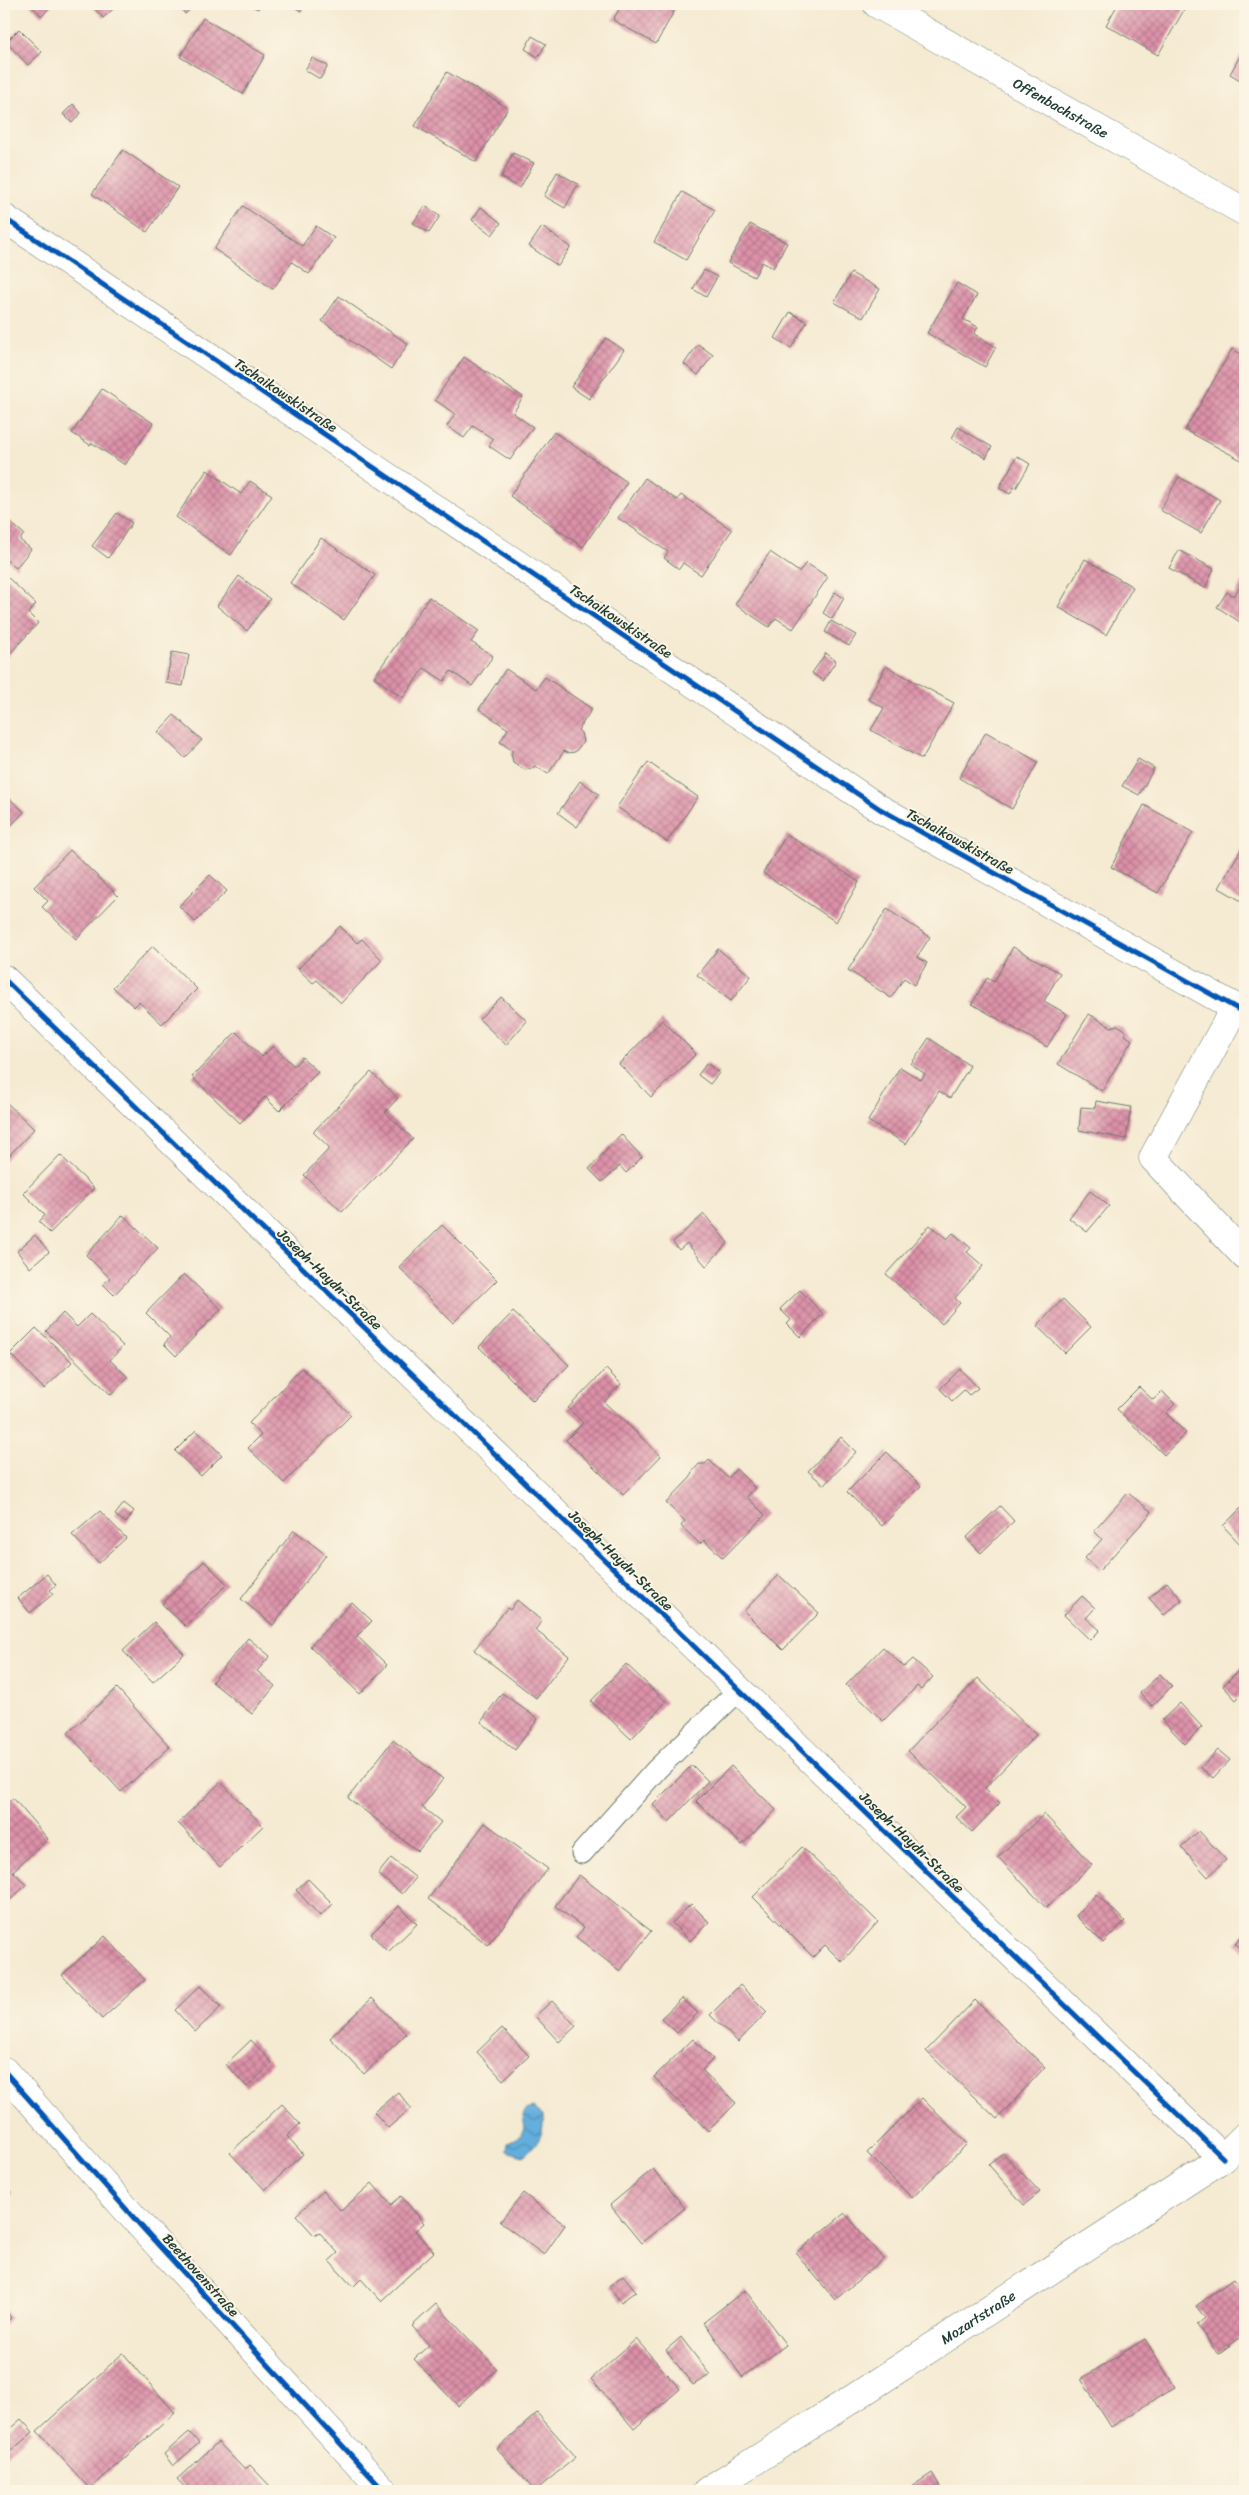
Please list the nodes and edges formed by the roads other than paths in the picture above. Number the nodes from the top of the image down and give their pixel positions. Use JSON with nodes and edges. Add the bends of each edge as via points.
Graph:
{"nodes":[{"id":1,"x":877,"y":4,"type":"edge"},
{"id":2,"x":1245,"y":212,"type":"edge"},
{"id":3,"x":4,"y":218,"type":"edge"},
{"id":4,"x":4,"y":979,"type":"edge"},
{"id":5,"x":1240,"y":1010,"type":"edge"},
{"id":6,"x":1245,"y":1256,"type":"edge"},
{"id":7,"x":739,"y":1690,"type":"junction"},
{"id":8,"x":582,"y":1853,"type":"dead end"},
{"id":9,"x":4,"y":2071,"type":"edge"},
{"id":10,"x":1245,"y":2136,"type":"edge"},
{"id":11,"x":1222,"y":2158,"type":"junction"},
{"id":12,"x":384,"y":2491,"type":"edge"},
{"id":13,"x":707,"y":2491,"type":"edge"}],
"edges":[{"from":1,"to":2,"type":"street","name":"Offenbachstraße"},
{"from":3,"to":5,"type":"street","name":"Tschaikowskistraße","via":[[880,810]]},
{"from":4,"to":7,"type":"street","name":"Joseph-Haydn-Straße"},
{"from":5,"to":6,"type":"street","name":"Tschaikowskistraße","via":[[1153,1158]]},
{"from":7,"to":8,"type":"lane","via":[[657,1769]]},
{"from":7,"to":11,"type":"street","name":"Joseph-Haydn-Straße"},
{"from":9,"to":12,"type":"street","name":"Beethovenstraße"},
{"from":10,"to":11,"type":"street","name":"Mozartstraße"},
{"from":11,"to":13,"type":"street","name":"Mozartstraße"}]}
